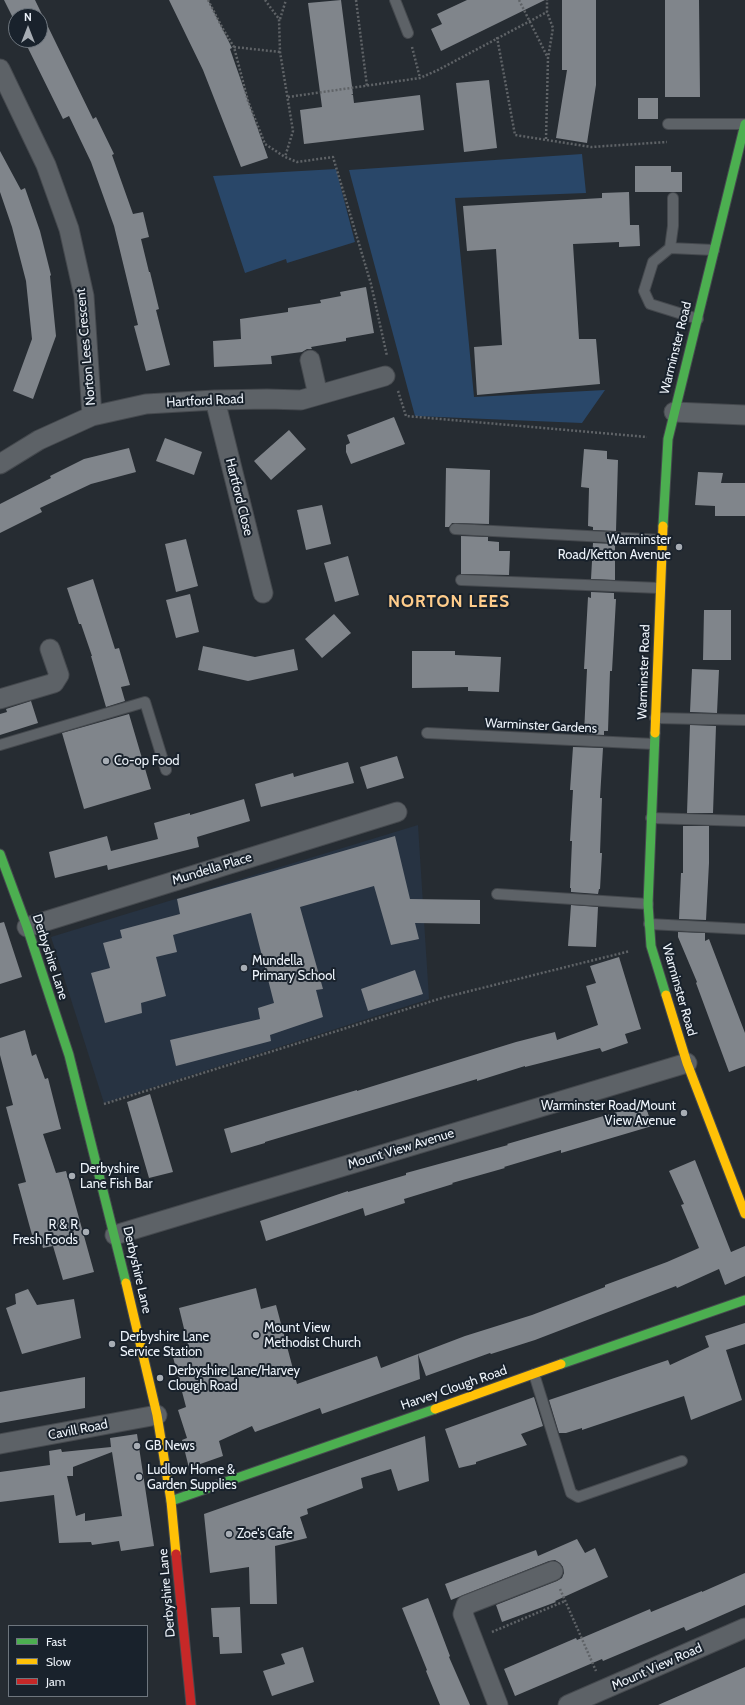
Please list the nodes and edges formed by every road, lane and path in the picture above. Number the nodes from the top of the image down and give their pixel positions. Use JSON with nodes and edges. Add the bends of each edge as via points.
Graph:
{"nodes":[{"id":1,"x":208,"y":0,"type":"edge"},
{"id":2,"x":265,"y":0,"type":"edge"},
{"id":3,"x":286,"y":0,"type":"edge"},
{"id":4,"x":356,"y":0,"type":"edge"},
{"id":5,"x":395,"y":0,"type":"edge"},
{"id":6,"x":519,"y":0,"type":"edge"},
{"id":7,"x":547,"y":0,"type":"edge"},
{"id":8,"x":546,"y":12,"type":"junction"},
{"id":9,"x":280,"y":19,"type":"junction"},
{"id":10,"x":530,"y":21,"type":"junction"},
{"id":11,"x":408,"y":33,"type":"joint"},
{"id":12,"x":497,"y":37,"type":"junction"},
{"id":13,"x":234,"y":48,"type":"junction"},
{"id":14,"x":280,"y":52,"type":"junction"},
{"id":15,"x":548,"y":58,"type":"junction"},
{"id":16,"x":2,"y":78,"type":"edge"},
{"id":17,"x":420,"y":78,"type":"junction"},
{"id":18,"x":368,"y":86,"type":"junction"},
{"id":19,"x":288,"y":97,"type":"junction"},
{"id":20,"x":668,"y":124,"type":"dead end"},
{"id":21,"x":745,"y":124,"type":"edge"},
{"id":22,"x":546,"y":139,"type":"junction"},
{"id":23,"x":670,"y":142,"type":"dead end"},
{"id":24,"x":285,"y":157,"type":"junction"},
{"id":25,"x":673,"y":198,"type":"dead end"},
{"id":26,"x":670,"y":248,"type":"junction"},
{"id":27,"x":714,"y":250,"type":"junction"},
{"id":28,"x":698,"y":318,"type":"junction"},
{"id":29,"x":310,"y":360,"type":"dead end"},
{"id":30,"x":390,"y":375,"type":"junction"},
{"id":31,"x":318,"y":395,"type":"junction"},
{"id":32,"x":215,"y":400,"type":"junction"},
{"id":33,"x":674,"y":412,"type":"junction"},
{"id":34,"x":745,"y":415,"type":"edge"},
{"id":35,"x":92,"y":416,"type":"junction"},
{"id":36,"x":668,"y":438,"type":"junction"},
{"id":37,"x":0,"y":464,"type":"edge"},
{"id":38,"x":455,"y":529,"type":"dead end"},
{"id":39,"x":663,"y":540,"type":"junction"},
{"id":40,"x":461,"y":580,"type":"dead end"},
{"id":41,"x":660,"y":588,"type":"junction"},
{"id":42,"x":263,"y":593,"type":"dead end"},
{"id":43,"x":50,"y":648,"type":"dead end"},
{"id":44,"x":0,"y":699,"type":"edge"},
{"id":45,"x":655,"y":718,"type":"junction"},
{"id":46,"x":745,"y":720,"type":"edge"},
{"id":47,"x":427,"y":733,"type":"dead end"},
{"id":48,"x":654,"y":744,"type":"junction"},
{"id":49,"x":0,"y":745,"type":"edge"},
{"id":50,"x":166,"y":770,"type":"dead end"},
{"id":51,"x":397,"y":812,"type":"dead end"},
{"id":52,"x":651,"y":818,"type":"junction"},
{"id":53,"x":745,"y":821,"type":"edge"},
{"id":54,"x":0,"y":854,"type":"edge"},
{"id":55,"x":497,"y":894,"type":"dead end"},
{"id":56,"x":648,"y":904,"type":"junction"},
{"id":57,"x":649,"y":924,"type":"junction"},
{"id":58,"x":27,"y":927,"type":"junction"},
{"id":59,"x":745,"y":929,"type":"edge"},
{"id":60,"x":651,"y":946,"type":"junction"},
{"id":61,"x":687,"y":1063,"type":"junction"},
{"id":62,"x":84,"y":1110,"type":"junction"},
{"id":63,"x":745,"y":1214,"type":"edge"},
{"id":64,"x":115,"y":1235,"type":"junction"},
{"id":65,"x":745,"y":1300,"type":"edge"},
{"id":66,"x":534,"y":1374,"type":"junction"},
{"id":67,"x":157,"y":1415,"type":"junction"},
{"id":68,"x":0,"y":1444,"type":"edge"},
{"id":69,"x":682,"y":1461,"type":"dead end"},
{"id":70,"x":171,"y":1501,"type":"junction"},
{"id":71,"x":553,"y":1571,"type":"joint"},
{"id":72,"x":565,"y":1601,"type":"junction"},
{"id":73,"x":745,"y":1628,"type":"edge"},
{"id":74,"x":472,"y":1640,"type":"junction"},
{"id":75,"x":605,"y":1690,"type":"junction"},
{"id":76,"x":191,"y":1705,"type":"edge"},
{"id":77,"x":498,"y":1705,"type":"edge"},
{"id":78,"x":568,"y":1705,"type":"edge"}],
"edges":[{"from":1,"to":13,"type":"path"},
{"from":2,"to":9,"type":"path"},
{"from":3,"to":9,"type":"path"},
{"from":4,"to":18,"type":"path"},
{"from":5,"to":11,"type":"lane"},
{"from":6,"to":10,"type":"path"},
{"from":7,"to":8,"type":"path"},
{"from":8,"to":10,"type":"path"},
{"from":8,"to":15,"type":"path","via":[[552,28]]},
{"from":9,"to":14,"type":"path"},
{"from":10,"to":12,"type":"path"},
{"from":10,"to":15,"type":"path"},
{"from":11,"to":17,"type":"path"},
{"from":12,"to":17,"type":"path"},
{"from":12,"to":22,"type":"path","via":[[515,135]]},
{"from":13,"to":14,"type":"path"},
{"from":13,"to":24,"type":"path","via":[[248,101],[265,144]]},
{"from":14,"to":19,"type":"path"},
{"from":15,"to":22,"type":"path"},
{"from":16,"to":35,"type":"street","name":"Norton Lees Crescent","via":[[46,165],[69,229],[84,296]]},
{"from":17,"to":18,"type":"path"},
{"from":18,"to":19,"type":"path"},
{"from":19,"to":24,"type":"path","via":[[293,131]]},
{"from":20,"to":21,"type":"lane"},
{"from":21,"to":27,"type":"street","name":"Warminster Road"},
{"from":22,"to":23,"type":"path","via":[[591,147]]},
{"from":24,"to":30,"type":"path","via":[[297,162],[333,157],[371,284]]},
{"from":25,"to":26,"type":"lane"},
{"from":26,"to":27,"type":"lane"},
{"from":26,"to":28,"type":"lane","via":[[653,262],[644,291],[650,304]]},
{"from":27,"to":28,"type":"street","name":"Warminster Road"},
{"from":28,"to":33,"type":"street","name":"Warminster Road"},
{"from":29,"to":31,"type":"street"},
{"from":30,"to":31,"type":"street","name":"Hartford Road"},
{"from":30,"to":36,"type":"path","via":[[406,416]]},
{"from":31,"to":32,"type":"street","name":"Hartford Road","via":[[301,400]]},
{"from":32,"to":35,"type":"street","name":"Hartford Road","via":[[146,404]]},
{"from":32,"to":42,"type":"street","name":"Hartford Close"},
{"from":33,"to":34,"type":"street"},
{"from":33,"to":36,"type":"street","name":"Warminster Road"},
{"from":35,"to":37,"type":"street","name":"Norton Lees Crescent","via":[[39,440]]},
{"from":36,"to":39,"type":"street","name":"Warminster Road"},
{"from":38,"to":39,"type":"lane"},
{"from":39,"to":41,"type":"street","name":"Warminster Road"},
{"from":40,"to":41,"type":"lane"},
{"from":41,"to":45,"type":"street","name":"Warminster Road"},
{"from":43,"to":44,"type":"street","via":[[59,675],[54,683]]},
{"from":45,"to":46,"type":"lane"},
{"from":45,"to":48,"type":"street","name":"Warminster Road"},
{"from":47,"to":48,"type":"lane","name":"Warminster Gardens"},
{"from":48,"to":52,"type":"street","name":"Warminster Road"},
{"from":49,"to":50,"type":"lane","via":[[145,702]]},
{"from":51,"to":58,"type":"street","name":"Mundella Place"},
{"from":52,"to":53,"type":"lane"},
{"from":52,"to":56,"type":"street","name":"Warminster Road"},
{"from":54,"to":58,"type":"street","name":"Derbyshire Lane"},
{"from":55,"to":56,"type":"lane"},
{"from":56,"to":57,"type":"street","name":"Warminster Road"},
{"from":57,"to":59,"type":"lane"},
{"from":57,"to":60,"type":"street","name":"Warminster Road"},
{"from":58,"to":62,"type":"street","name":"Derbyshire Lane","via":[[69,1055]]},
{"from":60,"to":61,"type":"street","name":"Warminster Road"},
{"from":60,"to":62,"type":"path","via":[[442,998]]},
{"from":61,"to":63,"type":"street","name":"Warminster Road"},
{"from":61,"to":64,"type":"street","name":"Mount View Avenue"},
{"from":62,"to":64,"type":"street","name":"Derbyshire Lane"},
{"from":64,"to":67,"type":"street","name":"Derbyshire Lane"},
{"from":65,"to":66,"type":"street","name":"Harvey Clough Road"},
{"from":66,"to":69,"type":"lane","via":[[571,1493],[578,1497]]},
{"from":66,"to":70,"type":"street","name":"Harvey Clough Road"},
{"from":67,"to":68,"type":"street","name":"Cavill Road"},
{"from":67,"to":70,"type":"street","name":"Derbyshire Lane"},
{"from":70,"to":76,"type":"street","name":"Derbyshire Lane"},
{"from":71,"to":72,"type":"path"},
{"from":71,"to":74,"type":"street","via":[[466,1605],[463,1614]]},
{"from":72,"to":74,"type":"path"},
{"from":72,"to":75,"type":"path"},
{"from":73,"to":75,"type":"street","name":"Mount View Road"},
{"from":74,"to":77,"type":"street"},
{"from":75,"to":78,"type":"street","name":"Mount View Road"}]}
